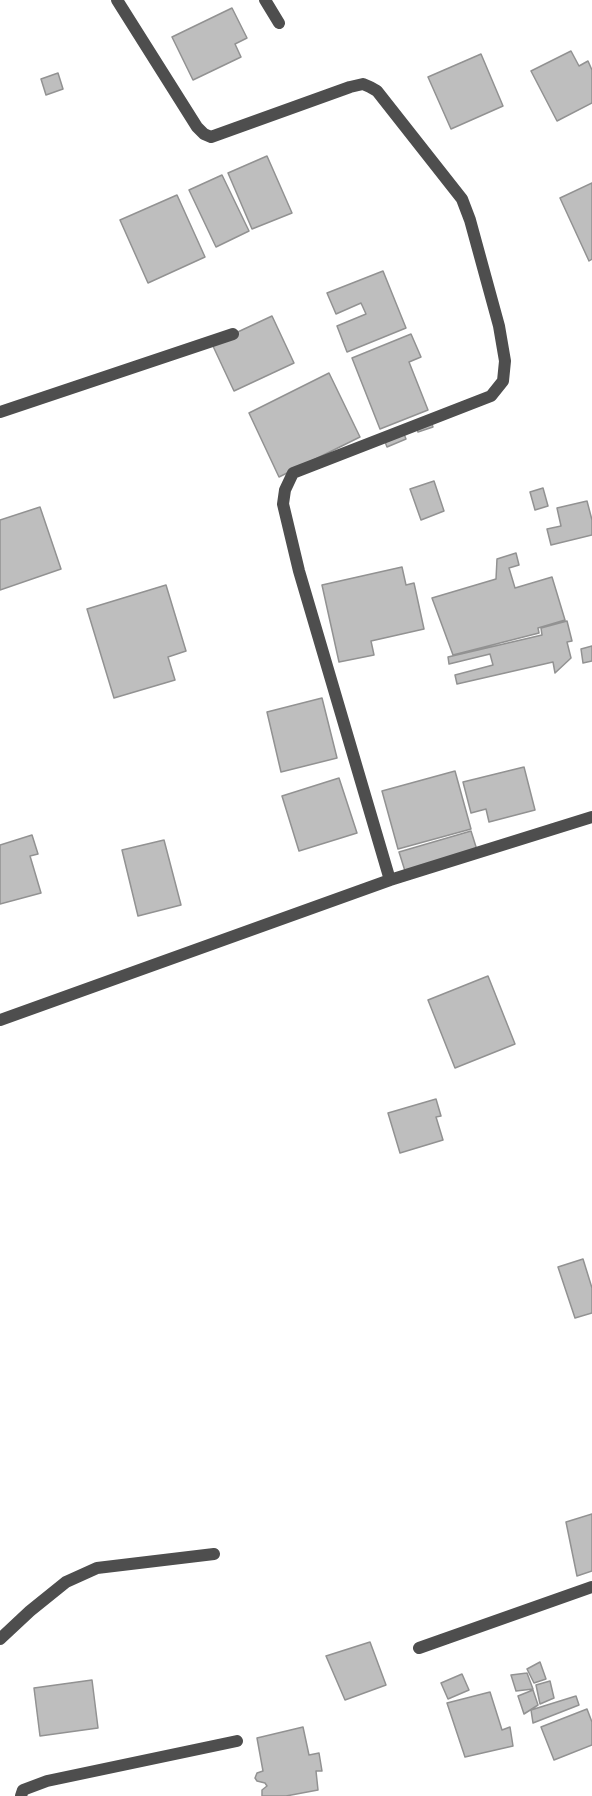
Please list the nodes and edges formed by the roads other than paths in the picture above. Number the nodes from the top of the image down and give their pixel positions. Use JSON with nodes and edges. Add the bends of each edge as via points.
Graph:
{"nodes":[{"id":1,"x":117,"y":0,"type":"edge"},
{"id":2,"x":265,"y":0,"type":"edge"},
{"id":3,"x":279,"y":23,"type":"dead end"},
{"id":4,"x":232,"y":334,"type":"dead end"},
{"id":5,"x":0,"y":412,"type":"edge"},
{"id":6,"x":592,"y":817,"type":"edge"},
{"id":7,"x":390,"y":880,"type":"junction"},
{"id":8,"x":0,"y":1020,"type":"edge"},
{"id":9,"x":214,"y":1554,"type":"dead end"},
{"id":10,"x":592,"y":1587,"type":"edge"},
{"id":11,"x":0,"y":1639,"type":"edge"},
{"id":12,"x":419,"y":1648,"type":"dead end"},
{"id":13,"x":237,"y":1741,"type":"dead end"},
{"id":14,"x":21,"y":1796,"type":"edge"}],
"edges":[{"from":1,"to":7,"type":"street","via":[[204,134],[211,137],[363,84],[377,91],[462,199],[470,220],[499,326],[505,360],[503,381],[491,396],[293,473],[283,504]]},
{"from":2,"to":3,"type":"street"},
{"from":4,"to":5,"type":"street"},
{"from":6,"to":7,"type":"street"},
{"from":7,"to":8,"type":"street"},
{"from":9,"to":11,"type":"street","via":[[98,1568],[66,1582]]},
{"from":10,"to":12,"type":"street"},
{"from":13,"to":14,"type":"street","via":[[47,1781],[23,1790]]}]}
